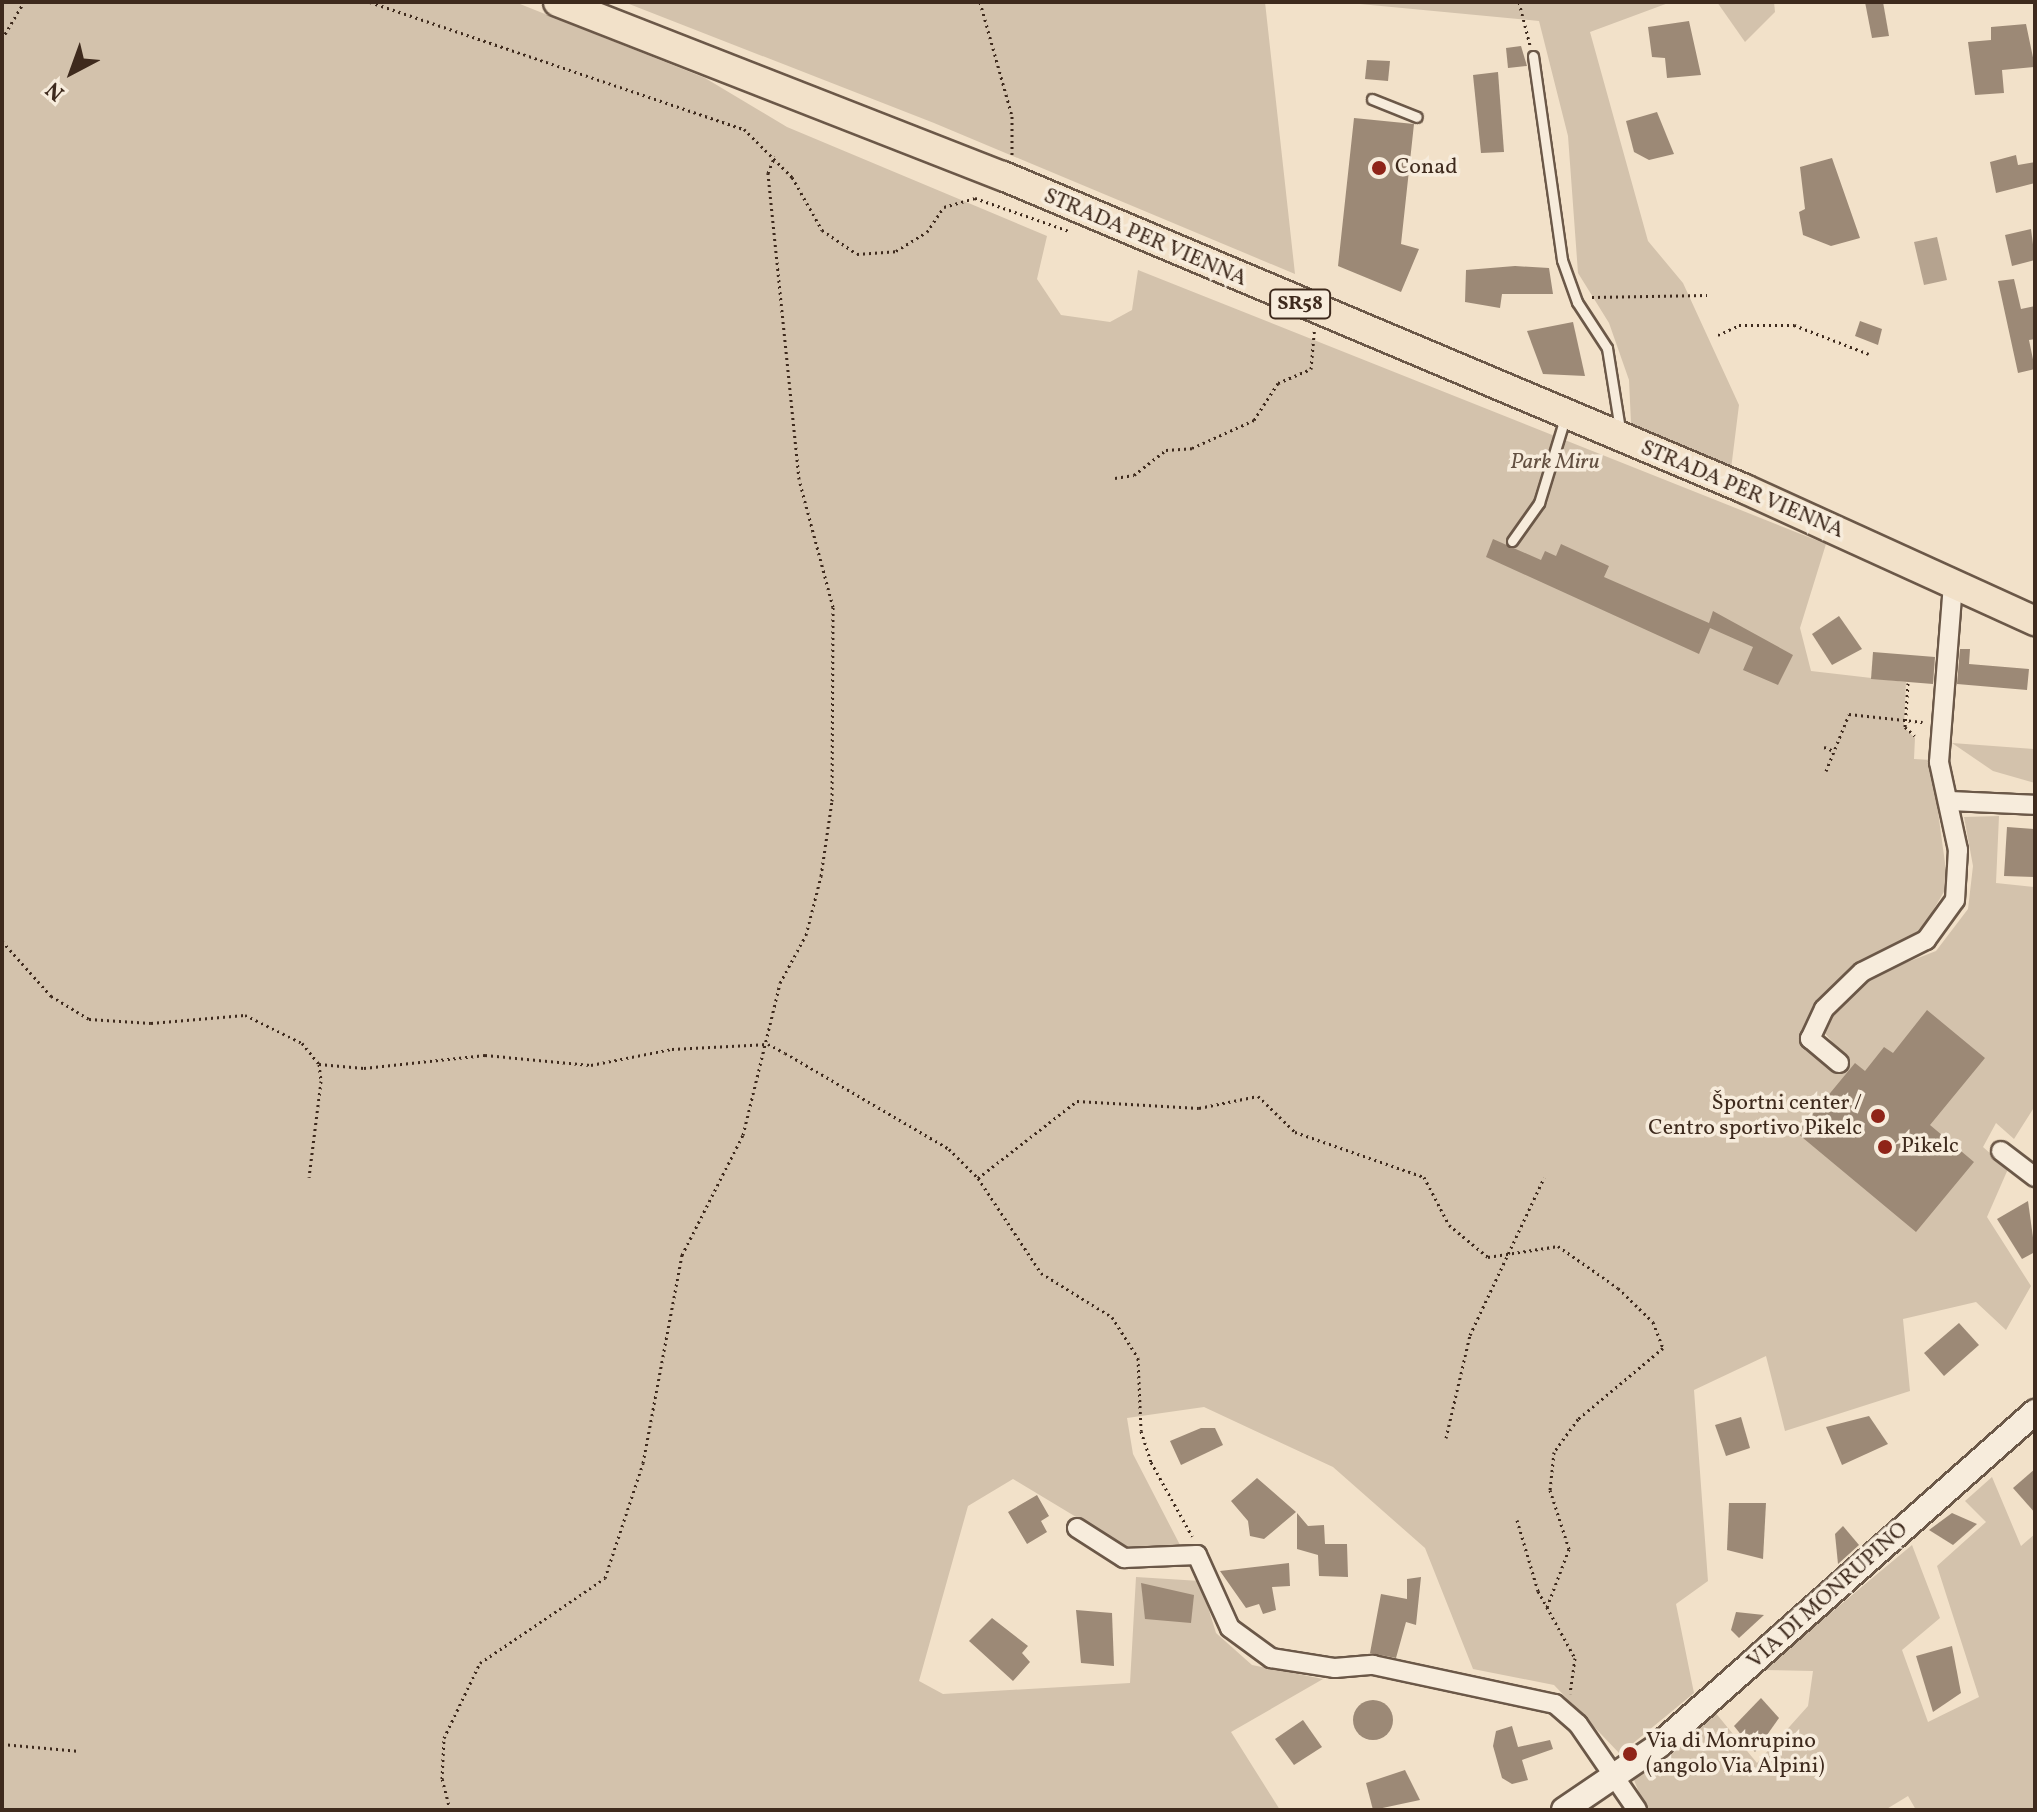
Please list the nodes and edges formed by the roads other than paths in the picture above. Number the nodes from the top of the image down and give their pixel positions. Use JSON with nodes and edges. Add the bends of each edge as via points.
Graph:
{"nodes":[{"id":1,"x":558,"y":2,"type":"edge"},
{"id":2,"x":1533,"y":56,"type":"road end"},
{"id":3,"x":1372,"y":99,"type":"dead end"},
{"id":4,"x":1417,"y":117,"type":"dead end"},
{"id":5,"x":1566,"y":415,"type":"junction"},
{"id":6,"x":1620,"y":437,"type":"junction"},
{"id":7,"x":1512,"y":541,"type":"dead end"},
{"id":8,"x":1953,"y":583,"type":"junction"},
{"id":9,"x":2035,"y":621,"type":"edge"},
{"id":10,"x":1948,"y":801,"type":"junction"},
{"id":11,"x":2035,"y":805,"type":"edge"},
{"id":12,"x":1839,"y":1063,"type":"dead end"},
{"id":13,"x":2001,"y":1151,"type":"dead end"},
{"id":14,"x":2035,"y":1177,"type":"edge"},
{"id":15,"x":2035,"y":1412,"type":"edge"},
{"id":16,"x":1077,"y":1528,"type":"dead end"},
{"id":17,"x":1618,"y":1776,"type":"junction"},
{"id":18,"x":1564,"y":1810,"type":"edge"},
{"id":19,"x":1637,"y":1810,"type":"edge"}],
"edges":[{"from":1,"to":5,"type":"main road","name":"STRADA PER VIENNA","number":"SR58","via":[[1003,176]]},
{"from":2,"to":6,"type":"lane","via":[[1562,260],[1577,302],[1607,348]]},
{"from":3,"to":4,"type":"lane"},
{"from":5,"to":6,"type":"main road","name":"STRADA PER VIENNA","number":"SR58"},
{"from":5,"to":7,"type":"lane","via":[[1539,503]]},
{"from":6,"to":8,"type":"main road","name":"STRADA PER VIENNA","number":"SR58"},
{"from":8,"to":9,"type":"main road","name":"STRADA PER VIENNA","number":"SR58"},
{"from":8,"to":10,"type":"street","via":[[1939,762]]},
{"from":10,"to":11,"type":"street"},
{"from":10,"to":12,"type":"street","via":[[1958,850],[1955,900],[1926,940],[1862,972],[1824,1009],[1810,1039]]},
{"from":13,"to":14,"type":"street"},
{"from":15,"to":17,"type":"main road","name":"VIA DI MONRUPINO"},
{"from":16,"to":17,"type":"street","via":[[1124,1558],[1197,1555],[1230,1628],[1271,1658],[1384,1667],[1565,1710]]},
{"from":17,"to":18,"type":"main road","name":"VIA DI MONRUPINO"},
{"from":17,"to":19,"type":"street"}]}
